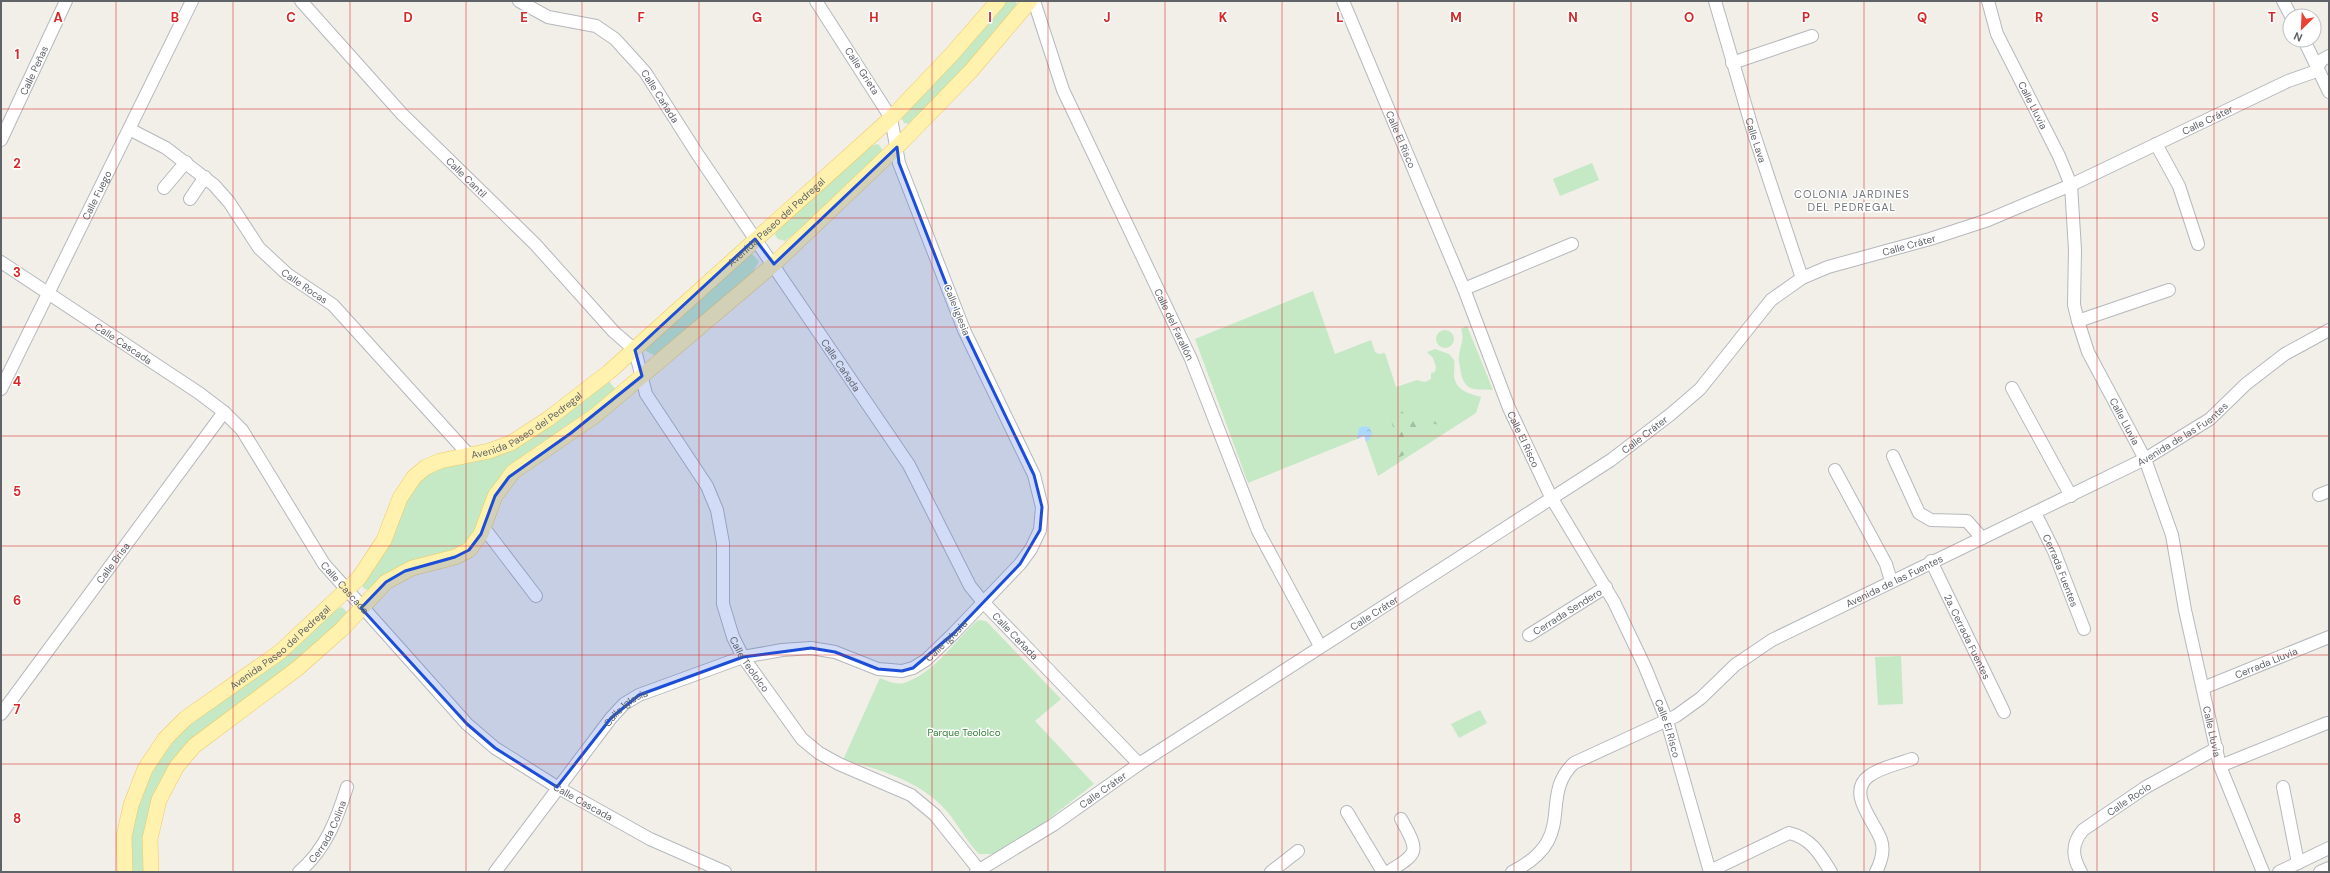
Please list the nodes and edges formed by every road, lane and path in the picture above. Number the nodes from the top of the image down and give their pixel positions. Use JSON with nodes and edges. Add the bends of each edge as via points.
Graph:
{"nodes":[{"id":1,"x":66,"y":1,"type":"edge"},
{"id":2,"x":192,"y":1,"type":"edge"},
{"id":3,"x":301,"y":1,"type":"edge"},
{"id":4,"x":519,"y":1,"type":"edge"},
{"id":5,"x":816,"y":1,"type":"edge"},
{"id":6,"x":998,"y":1,"type":"edge"},
{"id":7,"x":1030,"y":1,"type":"edge"},
{"id":8,"x":1034,"y":1,"type":"edge"},
{"id":9,"x":1343,"y":1,"type":"edge"},
{"id":10,"x":1715,"y":1,"type":"edge"},
{"id":11,"x":1988,"y":1,"type":"edge"},
{"id":12,"x":1812,"y":36,"type":"dead end"},
{"id":13,"x":2308,"y":48,"type":"edge"},
{"id":14,"x":2329,"y":56,"type":"edge"},
{"id":15,"x":1732,"y":63,"type":"junction"},
{"id":16,"x":2318,"y":66,"type":"junction"},
{"id":17,"x":2329,"y":92,"type":"edge"},
{"id":18,"x":891,"y":118,"type":"junction"},
{"id":19,"x":131,"y":130,"type":"junction"},
{"id":20,"x":1,"y":140,"type":"edge"},
{"id":21,"x":2156,"y":144,"type":"junction"},
{"id":22,"x":897,"y":147,"type":"junction"},
{"id":23,"x":186,"y":162,"type":"junction"},
{"id":24,"x":205,"y":178,"type":"junction"},
{"id":25,"x":2071,"y":185,"type":"junction"},
{"id":26,"x":164,"y":188,"type":"dead end"},
{"id":27,"x":190,"y":199,"type":"dead end"},
{"id":28,"x":755,"y":239,"type":"junction"},
{"id":29,"x":1572,"y":244,"type":"dead end"},
{"id":30,"x":2198,"y":244,"type":"dead end"},
{"id":31,"x":1,"y":262,"type":"edge"},
{"id":32,"x":774,"y":264,"type":"junction"},
{"id":33,"x":1802,"y":278,"type":"junction"},
{"id":34,"x":1464,"y":288,"type":"junction"},
{"id":35,"x":2169,"y":290,"type":"dead end"},
{"id":36,"x":48,"y":295,"type":"junction"},
{"id":37,"x":2078,"y":321,"type":"junction"},
{"id":38,"x":2329,"y":330,"type":"edge"},
{"id":39,"x":635,"y":350,"type":"junction"},
{"id":40,"x":642,"y":376,"type":"junction"},
{"id":41,"x":2012,"y":388,"type":"dead end"},
{"id":42,"x":1,"y":389,"type":"edge"},
{"id":43,"x":224,"y":412,"type":"junction"},
{"id":44,"x":469,"y":455,"type":"junction"},
{"id":45,"x":1893,"y":456,"type":"dead end"},
{"id":46,"x":2145,"y":459,"type":"junction"},
{"id":47,"x":1835,"y":470,"type":"dead end"},
{"id":48,"x":2071,"y":496,"type":"junction"},
{"id":49,"x":1551,"y":497,"type":"junction"},
{"id":50,"x":2035,"y":512,"type":"junction"},
{"id":51,"x":484,"y":528,"type":"junction"},
{"id":52,"x":1982,"y":538,"type":"junction"},
{"id":53,"x":1931,"y":561,"type":"junction"},
{"id":54,"x":1891,"y":581,"type":"junction"},
{"id":55,"x":1606,"y":587,"type":"junction"},
{"id":56,"x":346,"y":590,"type":"junction"},
{"id":57,"x":536,"y":596,"type":"dead end"},
{"id":58,"x":983,"y":602,"type":"junction"},
{"id":59,"x":361,"y":608,"type":"junction"},
{"id":60,"x":2084,"y":629,"type":"dead end"},
{"id":61,"x":1529,"y":635,"type":"dead end"},
{"id":62,"x":2329,"y":637,"type":"edge"},
{"id":63,"x":1320,"y":646,"type":"junction"},
{"id":64,"x":743,"y":657,"type":"junction"},
{"id":65,"x":2203,"y":688,"type":"junction"},
{"id":66,"x":2004,"y":712,"type":"dead end"},
{"id":67,"x":1,"y":714,"type":"edge"},
{"id":68,"x":1667,"y":721,"type":"junction"},
{"id":69,"x":2327,"y":723,"type":"dead end"},
{"id":70,"x":2217,"y":748,"type":"junction"},
{"id":71,"x":1912,"y":759,"type":"dead end"},
{"id":72,"x":1139,"y":764,"type":"junction"},
{"id":73,"x":2220,"y":766,"type":"junction"},
{"id":74,"x":347,"y":787,"type":"dead end"},
{"id":75,"x":557,"y":787,"type":"junction"},
{"id":76,"x":2283,"y":787,"type":"dead end"},
{"id":77,"x":1347,"y":812,"type":"dead end"},
{"id":78,"x":1401,"y":819,"type":"dead end"},
{"id":79,"x":2329,"y":848,"type":"edge"},
{"id":80,"x":1298,"y":851,"type":"dead end"},
{"id":81,"x":2298,"y":863,"type":"junction"},
{"id":82,"x":2329,"y":868,"type":"edge"},
{"id":83,"x":978,"y":871,"type":"edge"},
{"id":84,"x":125,"y":872,"type":"edge"},
{"id":85,"x":150,"y":872,"type":"edge"},
{"id":86,"x":299,"y":872,"type":"edge"},
{"id":87,"x":495,"y":872,"type":"edge"},
{"id":88,"x":725,"y":872,"type":"edge"},
{"id":89,"x":1271,"y":872,"type":"edge"},
{"id":90,"x":1383,"y":872,"type":"edge"},
{"id":91,"x":1388,"y":872,"type":"edge"},
{"id":92,"x":1512,"y":872,"type":"edge"},
{"id":93,"x":1710,"y":872,"type":"edge"},
{"id":94,"x":1831,"y":872,"type":"edge"},
{"id":95,"x":1876,"y":872,"type":"edge"},
{"id":96,"x":2082,"y":872,"type":"edge"},
{"id":97,"x":2263,"y":872,"type":"edge"},
{"id":98,"x":2279,"y":872,"type":"edge"},
{"id":99,"x":2320,"y":872,"type":"edge"}],
"edges":[{"from":1,"to":20,"type":"street","name":"Calle Peñas"},
{"from":2,"to":19,"type":"street","name":"Calle Fuego"},
{"from":3,"to":39,"type":"street","name":"Calle Cantil","via":[[402,114],[535,244],[614,332]]},
{"from":4,"to":28,"type":"street","name":"Calle Cañada","via":[[548,17],[596,26],[620,44],[645,72]]},
{"from":5,"to":18,"type":"street","name":"Calle Grieta"},
{"from":6,"to":18,"type":"main road","name":"Avenida Paseo del Pedregal"},
{"from":7,"to":22,"type":"main road","via":[[970,72]]},
{"from":8,"to":63,"type":"street","name":"Calle del Farallón","via":[[1063,90],[1192,359],[1258,531]]},
{"from":9,"to":34,"type":"street","name":"Calle El Risco"},
{"from":10,"to":15,"type":"street","name":"Calle Lava"},
{"from":11,"to":25,"type":"street","name":"Calle Lluvia","via":[[1997,34]]},
{"from":12,"to":15,"type":"street"},
{"from":13,"to":16,"type":"street"},
{"from":14,"to":16,"type":"street","name":"Calle Cráter"},
{"from":15,"to":33,"type":"street","name":"Calle Lava"},
{"from":16,"to":17,"type":"street"},
{"from":16,"to":21,"type":"street","name":"Calle Cráter","via":[[2314,72],[2288,81]]},
{"from":18,"to":22,"type":"street","name":"Calle Grieta"},
{"from":18,"to":28,"type":"main road","name":"Avenida Paseo del Pedregal"},
{"from":19,"to":23,"type":"street","name":"Calle Rocas","via":[[166,148]]},
{"from":19,"to":36,"type":"street","name":"Calle Fuego"},
{"from":21,"to":25,"type":"street","name":"Calle Cráter"},
{"from":21,"to":30,"type":"street","via":[[2179,186]]},
{"from":22,"to":32,"type":"main road"},
{"from":22,"to":58,"type":"street","name":"Calle Iglesia","via":[[899,163],[964,330],[1034,475],[1042,507],[1040,530],[1031,549]]},
{"from":23,"to":24,"type":"street","name":"Calle Rocas"},
{"from":23,"to":26,"type":"street"},
{"from":24,"to":27,"type":"street"},
{"from":24,"to":44,"type":"street","name":"Calle Rocas","via":[[229,202],[259,248],[287,274],[333,305]]},
{"from":25,"to":33,"type":"street","name":"Calle Cráter","via":[[1988,220],[1930,239],[1828,266]]},
{"from":25,"to":37,"type":"street","name":"Calle Lluvia","via":[[2075,250],[2074,306]]},
{"from":28,"to":32,"type":"street","name":"Calle Cañada"},
{"from":28,"to":39,"type":"main road","name":"Avenida Paseo del Pedregal"},
{"from":29,"to":34,"type":"street"},
{"from":31,"to":36,"type":"street","name":"Calle Cascada"},
{"from":32,"to":40,"type":"main road"},
{"from":32,"to":58,"type":"street","name":"Calle Cañada","via":[[909,465],[970,586]]},
{"from":33,"to":49,"type":"street","name":"Calle Cráter","via":[[1772,300],[1700,389],[1611,460]]},
{"from":34,"to":49,"type":"street","name":"Calle El Risco","via":[[1509,408]]},
{"from":35,"to":37,"type":"street"},
{"from":36,"to":42,"type":"street","name":"Calle Fuego"},
{"from":36,"to":43,"type":"street","name":"Calle Cascada"},
{"from":37,"to":46,"type":"street","name":"Calle Lluvia","via":[[2088,352]]},
{"from":38,"to":46,"type":"street","name":"Avenida de las Fuentes","via":[[2285,354],[2246,384],[2210,419]]},
{"from":39,"to":40,"type":"street","name":"Calle Teololco"},
{"from":39,"to":44,"type":"main road","name":"Avenida Paseo del Pedregal","via":[[575,399],[511,443],[494,450]]},
{"from":40,"to":51,"type":"main road","via":[[571,433],[513,472],[495,496]]},
{"from":40,"to":64,"type":"street","name":"Calle Teololco","via":[[646,394],[707,486],[717,510],[723,543],[723,604],[733,637]]},
{"from":41,"to":48,"type":"street"},
{"from":43,"to":56,"type":"street","name":"Calle Cascada","via":[[242,430],[324,564]]},
{"from":43,"to":67,"type":"street","name":"Calle Brisa"},
{"from":44,"to":56,"type":"main road","name":"Avenida Paseo del Pedregal","via":[[433,463],[414,477],[403,490],[378,551],[359,578]]},
{"from":45,"to":52,"type":"street","via":[[1919,513],[1931,520],[1967,521]]},
{"from":46,"to":48,"type":"street","name":"Avenida de las Fuentes"},
{"from":46,"to":65,"type":"street","name":"Calle Lluvia","via":[[2172,535]]},
{"from":47,"to":54,"type":"street","via":[[1886,564]]},
{"from":48,"to":50,"type":"street","name":"Avenida de las Fuentes"},
{"from":49,"to":55,"type":"street","name":"Calle El Risco"},
{"from":49,"to":63,"type":"street","name":"Calle Cráter"},
{"from":50,"to":52,"type":"street","name":"Avenida de las Fuentes"},
{"from":50,"to":60,"type":"street","name":"Cerrada Fuentes","via":[[2054,551]]},
{"from":51,"to":57,"type":"street"},
{"from":51,"to":59,"type":"main road","via":[[474,544],[462,554],[405,571],[386,582]]},
{"from":52,"to":53,"type":"street","name":"Avenida de las Fuentes"},
{"from":53,"to":54,"type":"street","name":"Avenida de las Fuentes"},
{"from":53,"to":66,"type":"street","name":"2a. Cerrada Fuentes"},
{"from":54,"to":68,"type":"street","name":"Avenida de las Fuentes","via":[[1759,647],[1735,665],[1694,704]]},
{"from":55,"to":61,"type":"street","name":"Cerrada Sendero"},
{"from":55,"to":68,"type":"street","name":"Calle El Risco","via":[[1634,642]]},
{"from":56,"to":59,"type":"street","name":"Calle Cascada"},
{"from":56,"to":84,"type":"main road","name":"Avenida Paseo del Pedregal","via":[[280,652],[186,718],[165,739],[145,769],[130,805],[124,836]]},
{"from":58,"to":64,"type":"street","name":"Calle Iglesia","via":[[926,660],[902,671],[878,668],[835,652],[811,648]]},
{"from":58,"to":72,"type":"street","name":"Calle Cañada"},
{"from":59,"to":75,"type":"street","name":"Calle Cascada","via":[[467,724],[495,748]]},
{"from":59,"to":85,"type":"main road","via":[[342,629],[298,668],[203,737],[185,756],[164,788],[155,812],[150,839]]},
{"from":62,"to":65,"type":"street","name":"Cerrada Lluvia"},
{"from":63,"to":72,"type":"street","name":"Calle Cráter"},
{"from":64,"to":75,"type":"street","name":"Calle Iglesia","via":[[639,695],[624,704]]},
{"from":64,"to":83,"type":"street","name":"Calle Teololco","via":[[802,740],[839,764],[911,795],[935,815]]},
{"from":65,"to":70,"type":"street","name":"Calle Lluvia"},
{"from":68,"to":92,"type":"street","name":"Avenida de las Fuentes","via":[[1588,755],[1566,771],[1560,783],[1554,828],[1548,843],[1539,855]]},
{"from":68,"to":93,"type":"street","name":"Calle El Risco"},
{"from":69,"to":73,"type":"street"},
{"from":70,"to":73,"type":"street","name":"Calle Lluvia"},
{"from":70,"to":96,"type":"street","name":"Calle Rocío","via":[[2146,787],[2083,830],[2077,838],[2073,854]]},
{"from":71,"to":95,"type":"street","via":[[1868,776],[1862,784],[1861,802],[1881,840],[1883,853]]},
{"from":72,"to":83,"type":"street","name":"Calle Cráter","via":[[1053,825]]},
{"from":73,"to":97,"type":"street","name":"Calle Lluvia"},
{"from":74,"to":86,"type":"street","name":"Cerrada Colina","via":[[338,817],[326,842]]},
{"from":75,"to":87,"type":"street","name":"Calle Iglesia"},
{"from":75,"to":88,"type":"street","name":"Calle Cascada","via":[[650,838]]},
{"from":76,"to":81,"type":"street"},
{"from":77,"to":90,"type":"street"},
{"from":78,"to":91,"type":"street","via":[[1414,844],[1414,851],[1411,857]]},
{"from":79,"to":81,"type":"street"},
{"from":80,"to":89,"type":"street"},
{"from":81,"to":98,"type":"street"},
{"from":82,"to":99,"type":"street"},
{"from":93,"to":94,"type":"street","via":[[1789,833],[1810,841]]}]}
